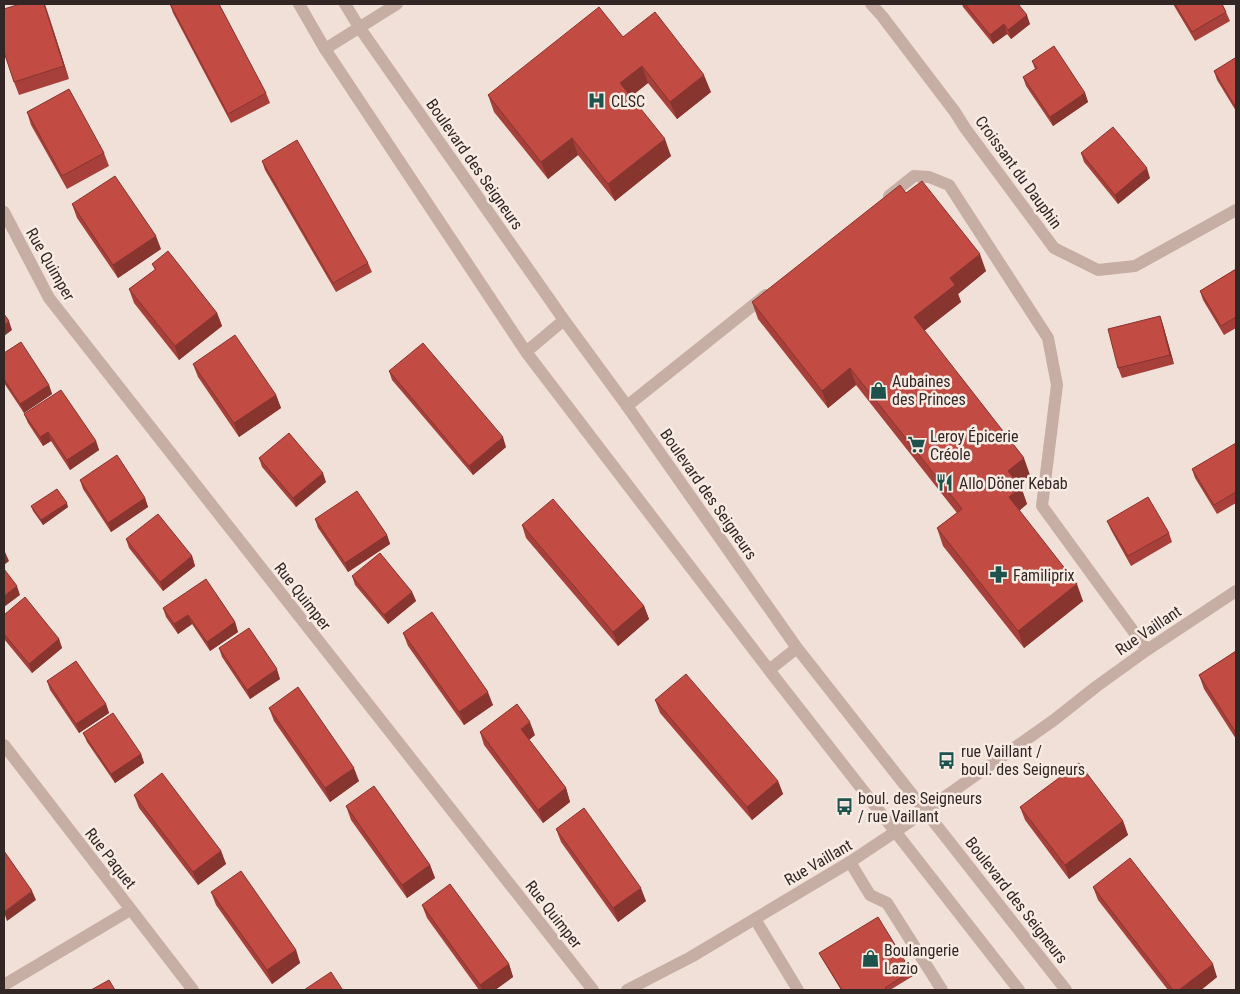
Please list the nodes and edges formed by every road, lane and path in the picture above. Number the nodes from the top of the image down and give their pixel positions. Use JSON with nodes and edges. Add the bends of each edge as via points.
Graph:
{"nodes":[{"id":1,"x":299,"y":4,"type":"edge"},
{"id":2,"x":345,"y":4,"type":"edge"},
{"id":3,"x":396,"y":4,"type":"edge"},
{"id":4,"x":870,"y":4,"type":"edge"},
{"id":5,"x":359,"y":27,"type":"junction"},
{"id":6,"x":325,"y":48,"type":"junction"},
{"id":7,"x":883,"y":201,"type":"edge"},
{"id":8,"x":1236,"y":210,"type":"edge"},
{"id":9,"x":4,"y":212,"type":"edge"},
{"id":10,"x":775,"y":287,"type":"edge"},
{"id":11,"x":564,"y":320,"type":"junction"},
{"id":12,"x":526,"y":352,"type":"junction"},
{"id":13,"x":627,"y":406,"type":"junction"},
{"id":14,"x":1236,"y":591,"type":"edge"},
{"id":15,"x":797,"y":648,"type":"junction"},
{"id":16,"x":1146,"y":650,"type":"junction"},
{"id":17,"x":768,"y":670,"type":"junction"},
{"id":18,"x":4,"y":745,"type":"edge"},
{"id":19,"x":926,"y":811,"type":"junction"},
{"id":20,"x":895,"y":832,"type":"junction"},
{"id":21,"x":850,"y":862,"type":"junction"},
{"id":22,"x":130,"y":910,"type":"junction"},
{"id":23,"x":755,"y":919,"type":"junction"},
{"id":24,"x":4,"y":985,"type":"edge"},
{"id":25,"x":193,"y":990,"type":"edge"},
{"id":26,"x":593,"y":990,"type":"edge"},
{"id":27,"x":627,"y":990,"type":"edge"},
{"id":28,"x":798,"y":990,"type":"edge"},
{"id":29,"x":942,"y":990,"type":"edge"},
{"id":30,"x":1019,"y":990,"type":"edge"},
{"id":31,"x":1066,"y":990,"type":"edge"}],
"edges":[{"from":1,"to":6,"type":"street"},
{"from":2,"to":5,"type":"street","name":"Boulevard des Seigneurs"},
{"from":3,"to":5,"type":"street"},
{"from":4,"to":8,"type":"street","name":"Croissant du Dauphin","via":[[955,112],[1054,248],[1098,270],[1135,266]]},
{"from":5,"to":6,"type":"street"},
{"from":5,"to":11,"type":"street","name":"Boulevard des Seigneurs"},
{"from":6,"to":12,"type":"street"},
{"from":7,"to":16,"type":"street","via":[[914,176],[929,177],[949,185],[1048,338],[1057,385],[1042,506]]},
{"from":9,"to":26,"type":"street","name":"Rue Quimper","via":[[49,298]]},
{"from":10,"to":13,"type":"street"},
{"from":11,"to":12,"type":"street"},
{"from":11,"to":13,"type":"street","name":"Boulevard des Seigneurs"},
{"from":12,"to":17,"type":"street"},
{"from":13,"to":15,"type":"street","name":"Boulevard des Seigneurs"},
{"from":14,"to":16,"type":"street","name":"Rue Vaillant"},
{"from":15,"to":17,"type":"street"},
{"from":15,"to":19,"type":"street","name":"Boulevard des Seigneurs"},
{"from":16,"to":19,"type":"street","name":"Rue Vaillant"},
{"from":17,"to":20,"type":"street"},
{"from":18,"to":22,"type":"street","name":"Rue Paquet"},
{"from":19,"to":20,"type":"street","name":"Rue Vaillant"},
{"from":19,"to":31,"type":"street","name":"Boulevard des Seigneurs"},
{"from":20,"to":21,"type":"street","name":"Rue Vaillant"},
{"from":20,"to":30,"type":"street"},
{"from":21,"to":23,"type":"street","name":"Rue Vaillant"},
{"from":21,"to":29,"type":"street","via":[[870,894],[887,903]]},
{"from":22,"to":24,"type":"street"},
{"from":22,"to":25,"type":"street","name":"Rue Paquet"},
{"from":23,"to":27,"type":"street","name":"Rue Vaillant"},
{"from":23,"to":28,"type":"street"}]}
